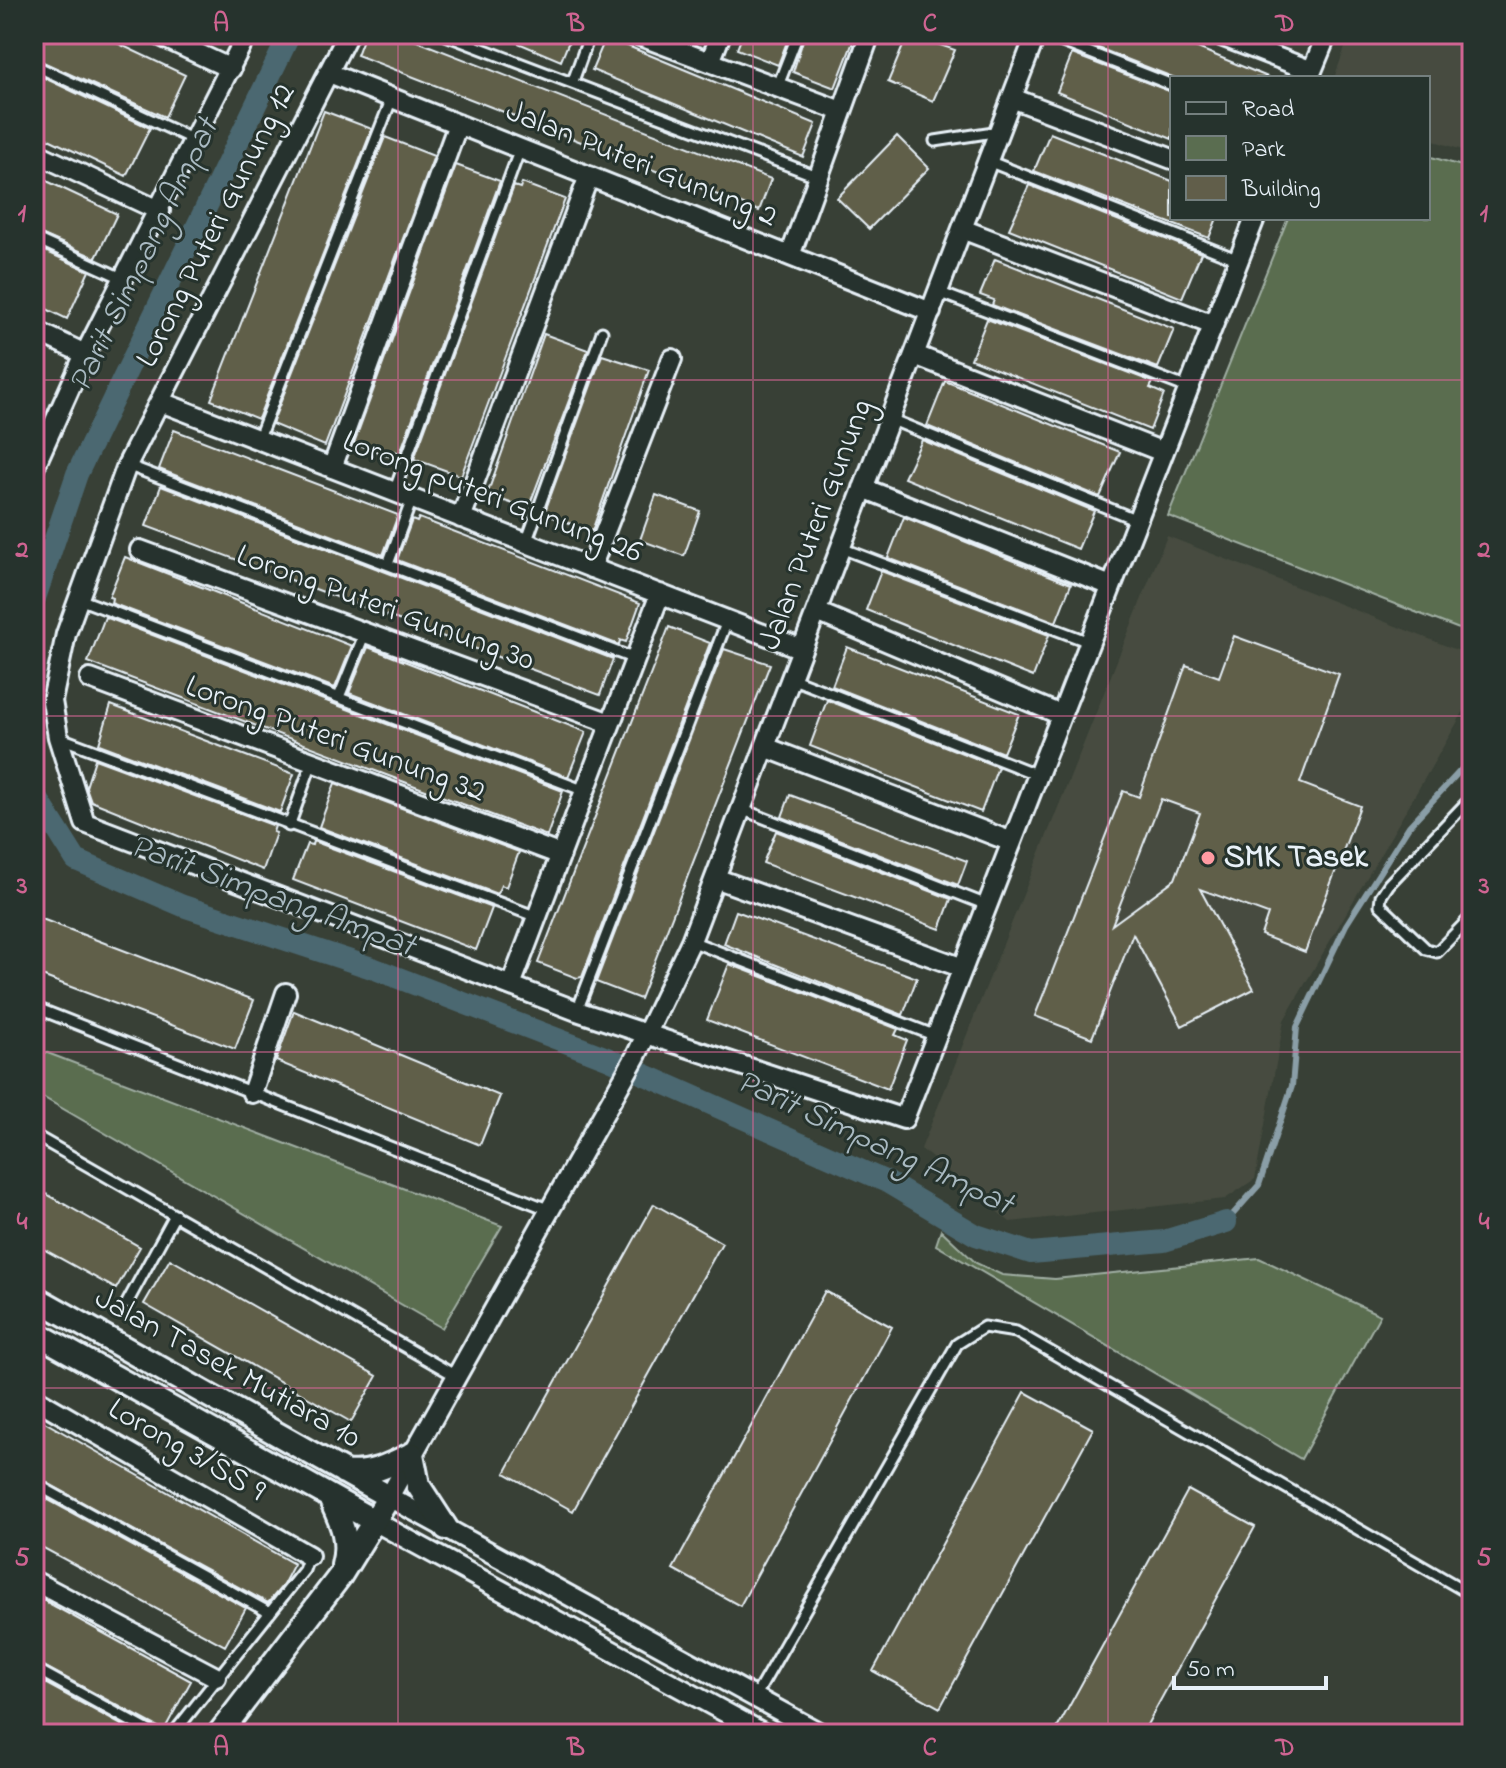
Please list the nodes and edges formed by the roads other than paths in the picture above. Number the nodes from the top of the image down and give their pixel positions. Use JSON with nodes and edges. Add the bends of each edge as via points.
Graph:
{"nodes":[{"id":1,"x":156,"y":34,"type":"edge"},
{"id":2,"x":247,"y":34,"type":"edge"},
{"id":3,"x":348,"y":34,"type":"edge"},
{"id":4,"x":443,"y":34,"type":"edge"},
{"id":5,"x":590,"y":34,"type":"edge"},
{"id":6,"x":635,"y":34,"type":"edge"},
{"id":7,"x":721,"y":34,"type":"edge"},
{"id":8,"x":798,"y":34,"type":"edge"},
{"id":9,"x":870,"y":34,"type":"edge"},
{"id":10,"x":1039,"y":34,"type":"edge"},
{"id":11,"x":1216,"y":34,"type":"edge"},
{"id":12,"x":1327,"y":34,"type":"edge"},
{"id":13,"x":710,"y":62,"type":"junction"},
{"id":14,"x":34,"y":65,"type":"edge"},
{"id":15,"x":231,"y":69,"type":"junction"},
{"id":16,"x":329,"y":73,"type":"junction"},
{"id":17,"x":1311,"y":75,"type":"edge"},
{"id":18,"x":573,"y":81,"type":"junction"},
{"id":19,"x":1170,"y":84,"type":"edge"},
{"id":20,"x":777,"y":88,"type":"junction"},
{"id":21,"x":392,"y":98,"type":"junction"},
{"id":22,"x":1012,"y":98,"type":"junction"},
{"id":23,"x":841,"y":111,"type":"junction"},
{"id":24,"x":458,"y":124,"type":"junction"},
{"id":25,"x":1000,"y":131,"type":"junction"},
{"id":26,"x":195,"y":141,"type":"junction"},
{"id":27,"x":935,"y":141,"type":"dead end"},
{"id":28,"x":520,"y":149,"type":"junction"},
{"id":29,"x":34,"y":152,"type":"edge"},
{"id":30,"x":1170,"y":158,"type":"edge"},
{"id":31,"x":988,"y":161,"type":"junction"},
{"id":32,"x":589,"y":176,"type":"junction"},
{"id":33,"x":819,"y":177,"type":"junction"},
{"id":34,"x":160,"y":211,"type":"junction"},
{"id":35,"x":1254,"y":220,"type":"edge"},
{"id":36,"x":962,"y":229,"type":"junction"},
{"id":37,"x":34,"y":238,"type":"edge"},
{"id":38,"x":790,"y":256,"type":"junction"},
{"id":39,"x":1239,"y":260,"type":"junction"},
{"id":40,"x":124,"y":279,"type":"junction"},
{"id":41,"x":938,"y":292,"type":"junction"},
{"id":42,"x":931,"y":312,"type":"junction"},
{"id":43,"x":1213,"y":325,"type":"junction"},
{"id":44,"x":34,"y":330,"type":"edge"},
{"id":45,"x":602,"y":332,"type":"dead end"},
{"id":46,"x":85,"y":354,"type":"junction"},
{"id":47,"x":915,"y":355,"type":"junction"},
{"id":48,"x":672,"y":359,"type":"dead end"},
{"id":49,"x":1188,"y":388,"type":"junction"},
{"id":50,"x":161,"y":402,"type":"junction"},
{"id":51,"x":890,"y":419,"type":"junction"},
{"id":52,"x":258,"y":440,"type":"junction"},
{"id":53,"x":1163,"y":452,"type":"junction"},
{"id":54,"x":127,"y":465,"type":"junction"},
{"id":55,"x":34,"y":468,"type":"edge"},
{"id":56,"x":332,"y":468,"type":"junction"},
{"id":57,"x":863,"y":488,"type":"junction"},
{"id":58,"x":394,"y":492,"type":"junction"},
{"id":59,"x":412,"y":499,"type":"junction"},
{"id":60,"x":461,"y":518,"type":"junction"},
{"id":61,"x":1137,"y":520,"type":"junction"},
{"id":62,"x":526,"y":543,"type":"junction"},
{"id":63,"x":841,"y":548,"type":"junction"},
{"id":64,"x":140,"y":550,"type":"dead end"},
{"id":65,"x":388,"y":564,"type":"junction"},
{"id":66,"x":591,"y":568,"type":"junction"},
{"id":67,"x":1111,"y":586,"type":"junction"},
{"id":68,"x":660,"y":594,"type":"junction"},
{"id":69,"x":79,"y":599,"type":"junction"},
{"id":70,"x":817,"y":612,"type":"junction"},
{"id":71,"x":727,"y":621,"type":"junction"},
{"id":72,"x":364,"y":635,"type":"junction"},
{"id":73,"x":1089,"y":642,"type":"junction"},
{"id":74,"x":802,"y":649,"type":"junction"},
{"id":75,"x":635,"y":659,"type":"junction"},
{"id":76,"x":791,"y":678,"type":"junction"},
{"id":77,"x":90,"y":679,"type":"dead end"},
{"id":78,"x":339,"y":697,"type":"junction"},
{"id":79,"x":1061,"y":715,"type":"junction"},
{"id":80,"x":610,"y":723,"type":"junction"},
{"id":81,"x":58,"y":737,"type":"junction"},
{"id":82,"x":765,"y":747,"type":"junction"},
{"id":83,"x":311,"y":765,"type":"junction"},
{"id":84,"x":1038,"y":775,"type":"junction"},
{"id":85,"x":585,"y":791,"type":"junction"},
{"id":86,"x":1472,"y":797,"type":"edge"},
{"id":87,"x":741,"y":809,"type":"junction"},
{"id":88,"x":289,"y":826,"type":"junction"},
{"id":89,"x":1012,"y":842,"type":"junction"},
{"id":90,"x":561,"y":855,"type":"junction"},
{"id":91,"x":715,"y":878,"type":"junction"},
{"id":92,"x":987,"y":905,"type":"junction"},
{"id":93,"x":1472,"y":916,"type":"edge"},
{"id":94,"x":537,"y":917,"type":"junction"},
{"id":95,"x":691,"y":941,"type":"junction"},
{"id":96,"x":963,"y":968,"type":"junction"},
{"id":97,"x":511,"y":985,"type":"junction"},
{"id":98,"x":286,"y":993,"type":"dead end"},
{"id":99,"x":34,"y":1007,"type":"edge"},
{"id":100,"x":577,"y":1011,"type":"junction"},
{"id":101,"x":647,"y":1034,"type":"junction"},
{"id":102,"x":936,"y":1036,"type":"junction"},
{"id":103,"x":252,"y":1093,"type":"junction"},
{"id":104,"x":34,"y":1135,"type":"edge"},
{"id":105,"x":550,"y":1210,"type":"junction"},
{"id":106,"x":175,"y":1215,"type":"junction"},
{"id":107,"x":34,"y":1297,"type":"edge"},
{"id":108,"x":127,"y":1303,"type":"dead end"},
{"id":109,"x":34,"y":1332,"type":"edge"},
{"id":110,"x":456,"y":1376,"type":"junction"},
{"id":111,"x":34,"y":1398,"type":"edge"},
{"id":112,"x":412,"y":1454,"type":"junction"},
{"id":113,"x":342,"y":1472,"type":"junction"},
{"id":114,"x":34,"y":1483,"type":"edge"},
{"id":115,"x":389,"y":1497,"type":"junction"},
{"id":116,"x":330,"y":1498,"type":"junction"},
{"id":117,"x":374,"y":1521,"type":"junction"},
{"id":118,"x":446,"y":1528,"type":"junction"},
{"id":119,"x":309,"y":1556,"type":"joint"},
{"id":120,"x":340,"y":1576,"type":"junction"},
{"id":121,"x":34,"y":1581,"type":"edge"},
{"id":122,"x":1472,"y":1595,"type":"edge"},
{"id":123,"x":270,"y":1613,"type":"junction"},
{"id":124,"x":34,"y":1668,"type":"edge"},
{"id":125,"x":216,"y":1677,"type":"junction"},
{"id":126,"x":755,"y":1697,"type":"junction"},
{"id":127,"x":1472,"y":1723,"type":"edge"},
{"id":128,"x":154,"y":1734,"type":"edge"},
{"id":129,"x":173,"y":1734,"type":"edge"},
{"id":130,"x":219,"y":1734,"type":"edge"},
{"id":131,"x":765,"y":1734,"type":"edge"},
{"id":132,"x":822,"y":1734,"type":"edge"},
{"id":133,"x":1466,"y":1734,"type":"edge"}],
"edges":[{"from":1,"to":15,"type":"street"},
{"from":2,"to":15,"type":"street"},
{"from":3,"to":16,"type":"street","name":"Lorong Puteri Gunung 12"},
{"from":4,"to":18,"type":"lane"},
{"from":5,"to":18,"type":"lane"},
{"from":6,"to":13,"type":"street"},
{"from":7,"to":13,"type":"street"},
{"from":8,"to":20,"type":"lane"},
{"from":9,"to":23,"type":"street"},
{"from":10,"to":19,"type":"lane"},
{"from":10,"to":22,"type":"street","name":"Jalan Puteri Gunung"},
{"from":11,"to":17,"type":"street"},
{"from":12,"to":17,"type":"street"},
{"from":13,"to":20,"type":"street"},
{"from":14,"to":26,"type":"lane"},
{"from":15,"to":26,"type":"street"},
{"from":16,"to":21,"type":"street","name":"Jalan Puteri Gunung 2"},
{"from":16,"to":50,"type":"street","name":"Lorong Puteri Gunung 12"},
{"from":18,"to":33,"type":"lane"},
{"from":20,"to":23,"type":"street"},
{"from":21,"to":24,"type":"street","name":"Jalan Puteri Gunung 2"},
{"from":21,"to":52,"type":"lane"},
{"from":22,"to":25,"type":"street","name":"Jalan Puteri Gunung"},
{"from":22,"to":30,"type":"street"},
{"from":23,"to":33,"type":"street"},
{"from":24,"to":28,"type":"street","name":"Jalan Puteri Gunung 2"},
{"from":24,"to":56,"type":"street"},
{"from":25,"to":27,"type":"lane"},
{"from":25,"to":31,"type":"street","name":"Jalan Puteri Gunung"},
{"from":26,"to":34,"type":"street"},
{"from":28,"to":32,"type":"street","name":"Jalan Puteri Gunung 2"},
{"from":28,"to":58,"type":"lane"},
{"from":29,"to":34,"type":"street"},
{"from":31,"to":36,"type":"street","name":"Jalan Puteri Gunung"},
{"from":31,"to":39,"type":"lane"},
{"from":32,"to":38,"type":"street","name":"Jalan Puteri Gunung 2"},
{"from":32,"to":60,"type":"street"},
{"from":33,"to":38,"type":"street"},
{"from":34,"to":40,"type":"street"},
{"from":35,"to":39,"type":"street"},
{"from":36,"to":41,"type":"street","name":"Jalan Puteri Gunung"},
{"from":36,"to":43,"type":"street"},
{"from":37,"to":40,"type":"lane"},
{"from":38,"to":42,"type":"street","name":"Jalan Puteri Gunung 2"},
{"from":39,"to":43,"type":"street"},
{"from":40,"to":46,"type":"street"},
{"from":41,"to":42,"type":"street","name":"Jalan Puteri Gunung"},
{"from":41,"to":49,"type":"lane"},
{"from":42,"to":47,"type":"street","name":"Jalan Puteri Gunung"},
{"from":43,"to":49,"type":"street"},
{"from":44,"to":46,"type":"street"},
{"from":45,"to":62,"type":"lane"},
{"from":46,"to":55,"type":"street"},
{"from":47,"to":51,"type":"street","name":"Jalan Puteri Gunung"},
{"from":47,"to":53,"type":"street"},
{"from":48,"to":66,"type":"street"},
{"from":49,"to":53,"type":"street"},
{"from":50,"to":52,"type":"street","name":"Lorong puteri Gunung 26"},
{"from":50,"to":54,"type":"street","name":"Lorong Puteri Gunung 12"},
{"from":51,"to":57,"type":"street","name":"Jalan Puteri Gunung"},
{"from":51,"to":61,"type":"lane"},
{"from":52,"to":56,"type":"street","name":"Lorong puteri Gunung 26"},
{"from":53,"to":61,"type":"street"},
{"from":54,"to":65,"type":"lane"},
{"from":54,"to":69,"type":"street","name":"Lorong Puteri Gunung 12"},
{"from":56,"to":58,"type":"street","name":"Lorong puteri Gunung 26"},
{"from":57,"to":63,"type":"street","name":"Jalan Puteri Gunung"},
{"from":57,"to":67,"type":"street"},
{"from":58,"to":59,"type":"street","name":"Lorong puteri Gunung 26"},
{"from":59,"to":60,"type":"street","name":"Lorong puteri Gunung 26"},
{"from":59,"to":65,"type":"lane"},
{"from":60,"to":62,"type":"street","name":"Lorong puteri Gunung 26"},
{"from":61,"to":67,"type":"street"},
{"from":62,"to":66,"type":"street","name":"Lorong puteri Gunung 26"},
{"from":63,"to":70,"type":"street","name":"Jalan Puteri Gunung"},
{"from":63,"to":73,"type":"lane"},
{"from":64,"to":72,"type":"street","name":"Lorong Puteri Gunung 30"},
{"from":65,"to":75,"type":"lane"},
{"from":66,"to":68,"type":"street","name":"Lorong puteri Gunung 26"},
{"from":67,"to":73,"type":"street"},
{"from":68,"to":71,"type":"street","name":"Lorong puteri Gunung 26"},
{"from":68,"to":75,"type":"street"},
{"from":69,"to":78,"type":"lane"},
{"from":69,"to":81,"type":"street","name":"Lorong Puteri Gunung 12","via":[[58,662],[52,701]]},
{"from":70,"to":74,"type":"street","name":"Jalan Puteri Gunung"},
{"from":70,"to":79,"type":"street"},
{"from":71,"to":74,"type":"street","name":"Lorong puteri Gunung 26"},
{"from":71,"to":100,"type":"lane"},
{"from":72,"to":78,"type":"lane"},
{"from":72,"to":80,"type":"street","name":"Lorong Puteri Gunung 30"},
{"from":73,"to":79,"type":"street"},
{"from":74,"to":76,"type":"street","name":"Jalan Puteri Gunung"},
{"from":75,"to":80,"type":"street"},
{"from":76,"to":82,"type":"street","name":"Jalan Puteri Gunung"},
{"from":76,"to":84,"type":"lane"},
{"from":77,"to":83,"type":"street","name":"Lorong Puteri Gunung 32"},
{"from":78,"to":85,"type":"lane"},
{"from":79,"to":84,"type":"street"},
{"from":80,"to":85,"type":"street"},
{"from":81,"to":88,"type":"lane"},
{"from":81,"to":97,"type":"street","name":"Lorong Puteri Gunung 12","via":[[85,823],[96,830]]},
{"from":82,"to":87,"type":"street","name":"Jalan Puteri Gunung"},
{"from":82,"to":89,"type":"street"},
{"from":83,"to":88,"type":"lane"},
{"from":83,"to":90,"type":"street","name":"Lorong Puteri Gunung 32"},
{"from":84,"to":89,"type":"street"},
{"from":85,"to":90,"type":"street"},
{"from":86,"to":93,"type":"lane","via":[[1389,884],[1380,905],[1426,949],[1437,952]]},
{"from":87,"to":91,"type":"street","name":"Jalan Puteri Gunung"},
{"from":87,"to":92,"type":"lane"},
{"from":88,"to":94,"type":"lane"},
{"from":89,"to":92,"type":"street"},
{"from":90,"to":94,"type":"street"},
{"from":91,"to":95,"type":"street","name":"Jalan Puteri Gunung"},
{"from":91,"to":96,"type":"street"},
{"from":92,"to":96,"type":"street"},
{"from":94,"to":97,"type":"street"},
{"from":95,"to":101,"type":"street","name":"Jalan Puteri Gunung"},
{"from":95,"to":102,"type":"lane"},
{"from":96,"to":102,"type":"street"},
{"from":97,"to":100,"type":"street","name":"Lorong Puteri Gunung 12"},
{"from":98,"to":103,"type":"street"},
{"from":99,"to":103,"type":"lane"},
{"from":100,"to":101,"type":"street","name":"Lorong Puteri Gunung 12"},
{"from":101,"to":102,"type":"street","name":"Lorong Puteri Gunung 12","via":[[904,1119]]},
{"from":101,"to":105,"type":"street","name":"Jalan Puteri Gunung"},
{"from":103,"to":105,"type":"lane"},
{"from":104,"to":106,"type":"lane"},
{"from":105,"to":110,"type":"street","name":"Jalan Puteri Gunung"},
{"from":106,"to":108,"type":"lane"},
{"from":106,"to":110,"type":"lane"},
{"from":107,"to":113,"type":"street","name":"Jalan Tasek Mutiara 10"},
{"from":109,"to":116,"type":"street","name":"Jalan Tasek Mutiara 10"},
{"from":110,"to":112,"type":"street","name":"Jalan Puteri Gunung"},
{"from":111,"to":119,"type":"street","name":"Lorong 3/SS 9"},
{"from":112,"to":113,"type":"street","via":[[381,1469]]},
{"from":112,"to":115,"type":"street","name":"Jalan Puteri Gunung"},
{"from":112,"to":118,"type":"street","via":[[418,1485]]},
{"from":113,"to":115,"type":"street","name":"Jalan Tasek Mutiara 10"},
{"from":114,"to":123,"type":"lane"},
{"from":115,"to":117,"type":"street"},
{"from":115,"to":118,"type":"street"},
{"from":116,"to":117,"type":"street","name":"Jalan Tasek Mutiara 10"},
{"from":116,"to":120,"type":"street","via":[[345,1530],[347,1551]]},
{"from":117,"to":120,"type":"street"},
{"from":117,"to":131,"type":"street"},
{"from":118,"to":126,"type":"street"},
{"from":119,"to":123,"type":"lane"},
{"from":120,"to":130,"type":"street"},
{"from":121,"to":125,"type":"street"},
{"from":122,"to":126,"type":"lane","via":[[1016,1332],[984,1327],[957,1344]]},
{"from":123,"to":125,"type":"lane"},
{"from":124,"to":128,"type":"lane"},
{"from":125,"to":129,"type":"lane"},
{"from":126,"to":132,"type":"street"},
{"from":127,"to":133,"type":"lane"}]}
